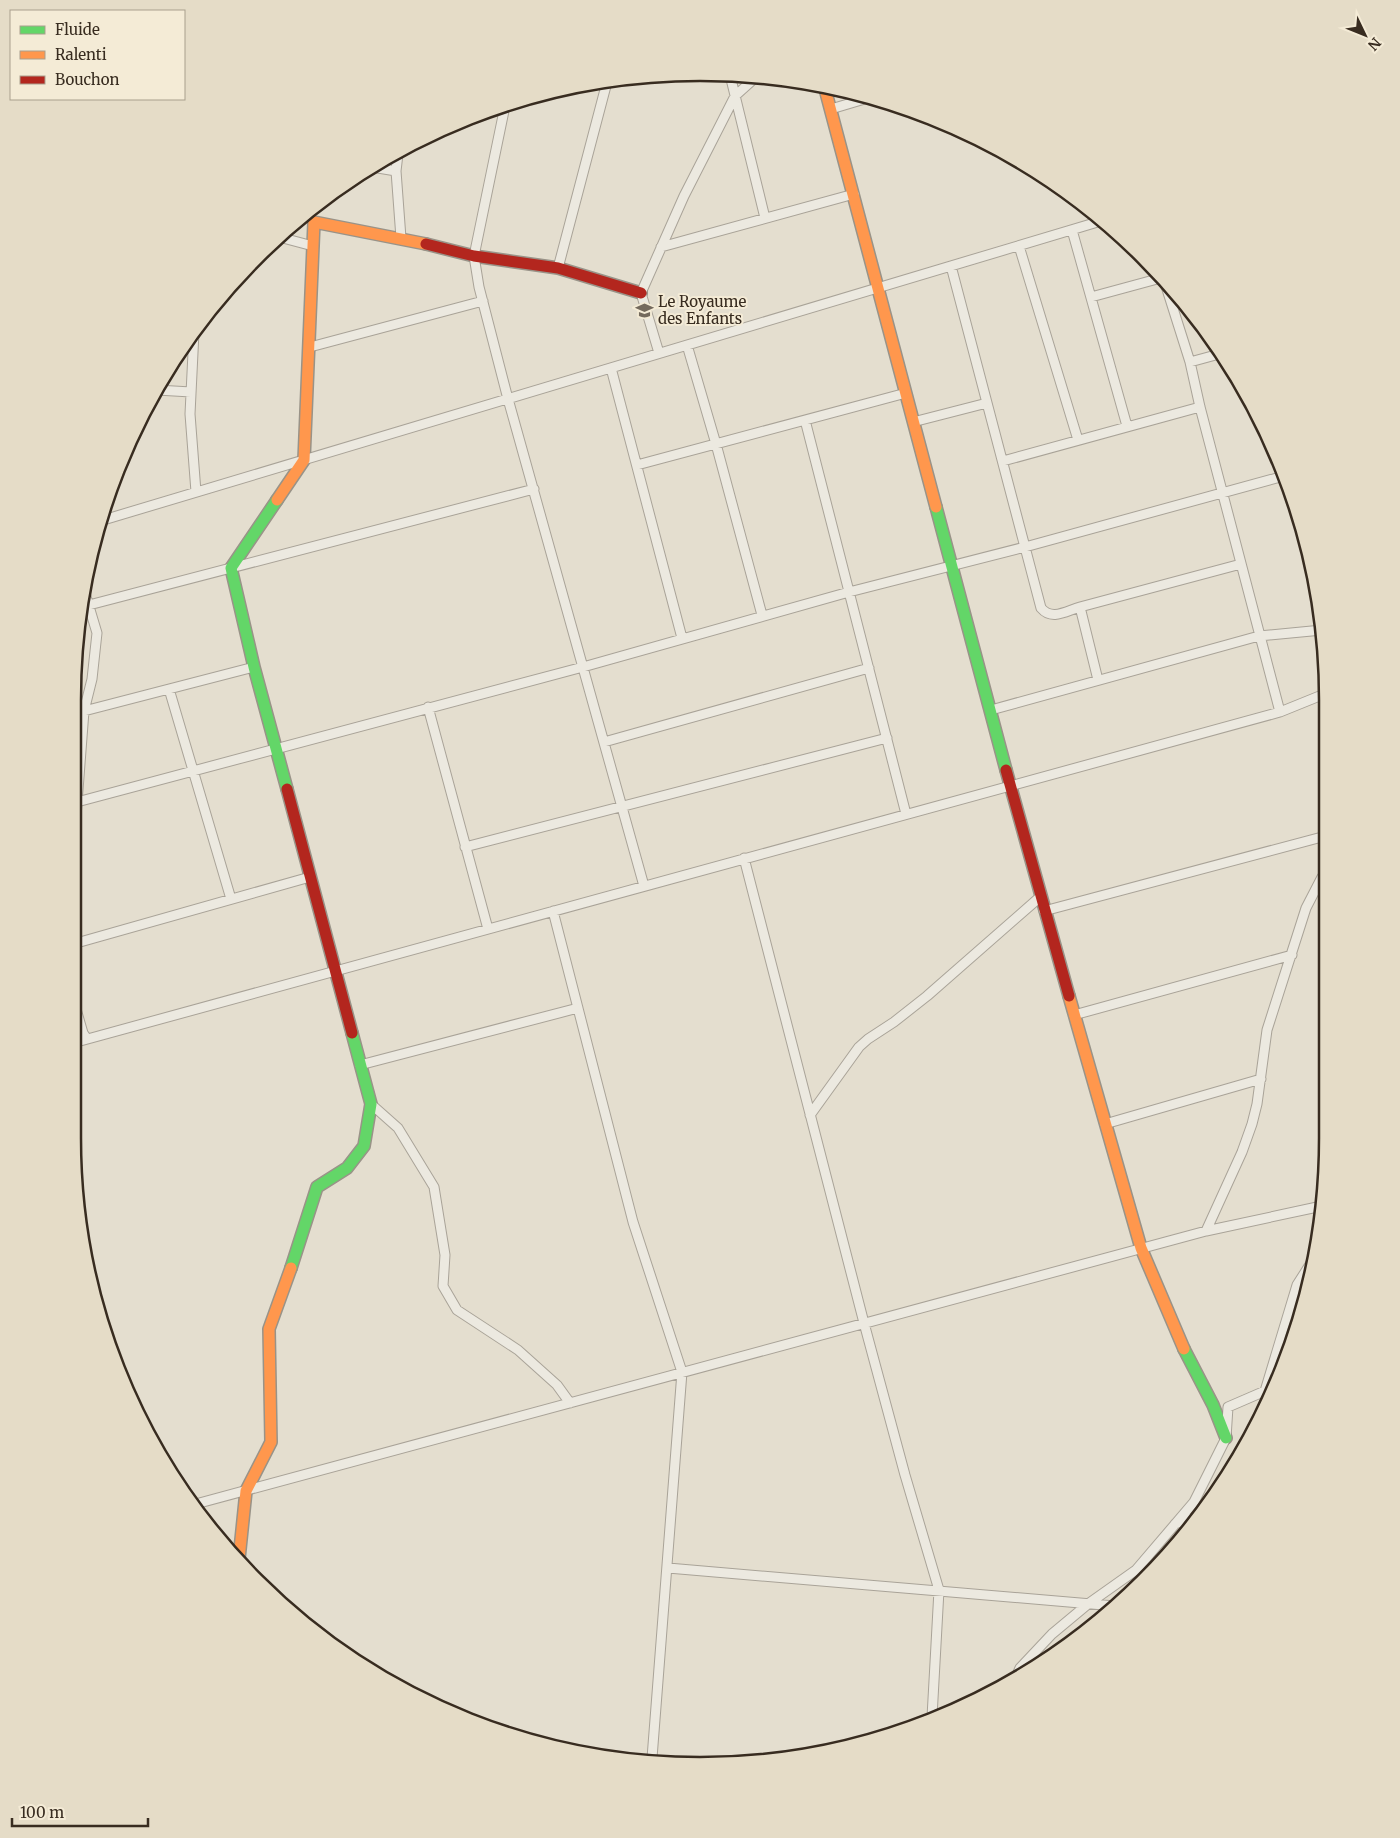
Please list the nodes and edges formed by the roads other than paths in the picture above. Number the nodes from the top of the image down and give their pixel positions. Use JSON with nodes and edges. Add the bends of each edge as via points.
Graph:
{"nodes":[{"id":1,"x":732,"y":83,"type":"edge"},
{"id":2,"x":749,"y":84,"type":"edge"},
{"id":3,"x":605,"y":89,"type":"edge"},
{"id":4,"x":827,"y":94,"type":"edge"},
{"id":5,"x":735,"y":96,"type":"junction"},
{"id":6,"x":857,"y":101,"type":"edge"},
{"id":7,"x":831,"y":109,"type":"junction"},
{"id":8,"x":504,"y":113,"type":"edge"},
{"id":9,"x":397,"y":161,"type":"edge"},
{"id":10,"x":383,"y":169,"type":"edge"},
{"id":11,"x":396,"y":171,"type":"junction"},
{"id":12,"x":854,"y":194,"type":"junction"},
{"id":13,"x":765,"y":218,"type":"junction"},
{"id":14,"x":1094,"y":223,"type":"edge"},
{"id":15,"x":1072,"y":230,"type":"junction"},
{"id":16,"x":401,"y":238,"type":"junction"},
{"id":17,"x":287,"y":239,"type":"edge"},
{"id":18,"x":313,"y":246,"type":"junction"},
{"id":19,"x":1019,"y":246,"type":"junction"},
{"id":20,"x":661,"y":247,"type":"junction"},
{"id":21,"x":474,"y":256,"type":"junction"},
{"id":22,"x":951,"y":266,"type":"junction"},
{"id":23,"x":558,"y":268,"type":"junction"},
{"id":24,"x":1154,"y":280,"type":"edge"},
{"id":25,"x":879,"y":288,"type":"junction"},
{"id":26,"x":641,"y":293,"type":"junction"},
{"id":27,"x":1091,"y":297,"type":"junction"},
{"id":28,"x":1170,"y":297,"type":"edge"},
{"id":29,"x":483,"y":301,"type":"junction"},
{"id":30,"x":193,"y":345,"type":"edge"},
{"id":31,"x":687,"y":345,"type":"junction"},
{"id":32,"x":310,"y":347,"type":"junction"},
{"id":33,"x":660,"y":353,"type":"junction"},
{"id":34,"x":1214,"y":356,"type":"edge"},
{"id":35,"x":1190,"y":362,"type":"junction"},
{"id":36,"x":611,"y":368,"type":"junction"},
{"id":37,"x":164,"y":390,"type":"edge"},
{"id":38,"x":191,"y":392,"type":"junction"},
{"id":39,"x":906,"y":393,"type":"junction"},
{"id":40,"x":508,"y":399,"type":"junction"},
{"id":41,"x":987,"y":404,"type":"junction"},
{"id":42,"x":1200,"y":407,"type":"junction"},
{"id":43,"x":805,"y":420,"type":"junction"},
{"id":44,"x":913,"y":422,"type":"junction"},
{"id":45,"x":1127,"y":426,"type":"junction"},
{"id":46,"x":1078,"y":440,"type":"junction"},
{"id":47,"x":716,"y":444,"type":"junction"},
{"id":48,"x":304,"y":460,"type":"junction"},
{"id":49,"x":1003,"y":462,"type":"junction"},
{"id":50,"x":637,"y":465,"type":"junction"},
{"id":51,"x":1277,"y":478,"type":"edge"},
{"id":52,"x":534,"y":489,"type":"junction"},
{"id":53,"x":196,"y":492,"type":"junction"},
{"id":54,"x":1222,"y":493,"type":"junction"},
{"id":55,"x":109,"y":518,"type":"edge"},
{"id":56,"x":1025,"y":546,"type":"junction"},
{"id":57,"x":953,"y":564,"type":"junction"},
{"id":58,"x":1241,"y":564,"type":"junction"},
{"id":59,"x":231,"y":568,"type":"junction"},
{"id":60,"x":849,"y":592,"type":"junction"},
{"id":61,"x":89,"y":605,"type":"joint"},
{"id":62,"x":1080,"y":606,"type":"junction"},
{"id":63,"x":762,"y":615,"type":"junction"},
{"id":64,"x":1314,"y":631,"type":"edge"},
{"id":65,"x":1259,"y":636,"type":"junction"},
{"id":66,"x":682,"y":638,"type":"junction"},
{"id":67,"x":254,"y":667,"type":"junction"},
{"id":68,"x":583,"y":667,"type":"junction"},
{"id":69,"x":869,"y":668,"type":"junction"},
{"id":70,"x":1098,"y":680,"type":"junction"},
{"id":71,"x":169,"y":688,"type":"junction"},
{"id":72,"x":1319,"y":696,"type":"edge"},
{"id":73,"x":428,"y":707,"type":"junction"},
{"id":74,"x":991,"y":710,"type":"junction"},
{"id":75,"x":84,"y":711,"type":"junction"},
{"id":76,"x":1280,"y":712,"type":"junction"},
{"id":77,"x":887,"y":738,"type":"junction"},
{"id":78,"x":604,"y":742,"type":"junction"},
{"id":79,"x":276,"y":748,"type":"junction"},
{"id":80,"x":81,"y":750,"type":"edge"},
{"id":81,"x":193,"y":771,"type":"junction"},
{"id":82,"x":1010,"y":786,"type":"junction"},
{"id":83,"x":81,"y":801,"type":"edge"},
{"id":84,"x":622,"y":806,"type":"junction"},
{"id":85,"x":906,"y":814,"type":"junction"},
{"id":86,"x":1319,"y":838,"type":"edge"},
{"id":87,"x":465,"y":848,"type":"junction"},
{"id":88,"x":744,"y":858,"type":"junction"},
{"id":89,"x":310,"y":877,"type":"junction"},
{"id":90,"x":1319,"y":883,"type":"edge"},
{"id":91,"x":644,"y":886,"type":"junction"},
{"id":92,"x":1040,"y":897,"type":"junction"},
{"id":93,"x":231,"y":899,"type":"junction"},
{"id":94,"x":553,"y":911,"type":"junction"},
{"id":95,"x":1044,"y":911,"type":"junction"},
{"id":96,"x":488,"y":929,"type":"junction"},
{"id":97,"x":81,"y":942,"type":"edge"},
{"id":98,"x":1292,"y":955,"type":"junction"},
{"id":99,"x":335,"y":971,"type":"junction"},
{"id":100,"x":578,"y":1008,"type":"junction"},
{"id":101,"x":1074,"y":1015,"type":"junction"},
{"id":102,"x":81,"y":1026,"type":"edge"},
{"id":103,"x":87,"y":1039,"type":"junction"},
{"id":104,"x":81,"y":1041,"type":"edge"},
{"id":105,"x":360,"y":1065,"type":"junction"},
{"id":106,"x":1261,"y":1079,"type":"junction"},
{"id":107,"x":371,"y":1104,"type":"junction"},
{"id":108,"x":810,"y":1115,"type":"junction"},
{"id":109,"x":1105,"y":1124,"type":"junction"},
{"id":110,"x":1314,"y":1208,"type":"edge"},
{"id":111,"x":1206,"y":1230,"type":"junction"},
{"id":112,"x":1141,"y":1248,"type":"junction"},
{"id":113,"x":1303,"y":1275,"type":"edge"},
{"id":114,"x":864,"y":1323,"type":"junction"},
{"id":115,"x":682,"y":1372,"type":"junction"},
{"id":116,"x":570,"y":1403,"type":"junction"},
{"id":117,"x":1226,"y":1438,"type":"junction"},
{"id":118,"x":246,"y":1491,"type":"junction"},
{"id":119,"x":200,"y":1503,"type":"edge"},
{"id":120,"x":1187,"y":1520,"type":"edge"},
{"id":121,"x":1176,"y":1524,"type":"junction"},
{"id":122,"x":240,"y":1551,"type":"edge"},
{"id":123,"x":668,"y":1568,"type":"junction"},
{"id":124,"x":939,"y":1590,"type":"junction"},
{"id":125,"x":1088,"y":1604,"type":"junction"},
{"id":126,"x":1105,"y":1605,"type":"edge"},
{"id":127,"x":1022,"y":1666,"type":"edge"},
{"id":128,"x":932,"y":1712,"type":"edge"},
{"id":129,"x":652,"y":1754,"type":"edge"}],
"edges":[{"from":1,"to":5,"type":"street"},
{"from":2,"to":5,"type":"street"},
{"from":3,"to":23,"type":"street"},
{"from":4,"to":7,"type":"street"},
{"from":5,"to":13,"type":"street"},
{"from":5,"to":20,"type":"street"},
{"from":6,"to":7,"type":"street"},
{"from":7,"to":12,"type":"street"},
{"from":8,"to":21,"type":"street"},
{"from":9,"to":11,"type":"street"},
{"from":10,"to":11,"type":"street"},
{"from":11,"to":16,"type":"street"},
{"from":12,"to":13,"type":"street"},
{"from":12,"to":25,"type":"street"},
{"from":13,"to":20,"type":"street"},
{"from":14,"to":15,"type":"street"},
{"from":15,"to":19,"type":"street"},
{"from":15,"to":27,"type":"street"},
{"from":16,"to":18,"type":"street","via":[[314,222]]},
{"from":16,"to":21,"type":"street"},
{"from":17,"to":18,"type":"street"},
{"from":18,"to":32,"type":"street"},
{"from":19,"to":22,"type":"street"},
{"from":19,"to":46,"type":"street"},
{"from":20,"to":26,"type":"street"},
{"from":21,"to":23,"type":"street"},
{"from":21,"to":29,"type":"street"},
{"from":22,"to":25,"type":"street"},
{"from":22,"to":41,"type":"street"},
{"from":23,"to":26,"type":"street"},
{"from":24,"to":27,"type":"street"},
{"from":25,"to":31,"type":"street"},
{"from":25,"to":39,"type":"street"},
{"from":26,"to":33,"type":"street"},
{"from":27,"to":45,"type":"street"},
{"from":28,"to":35,"type":"street"},
{"from":29,"to":32,"type":"street"},
{"from":29,"to":40,"type":"street"},
{"from":30,"to":38,"type":"street"},
{"from":31,"to":33,"type":"street"},
{"from":31,"to":47,"type":"street"},
{"from":32,"to":48,"type":"street"},
{"from":33,"to":36,"type":"street"},
{"from":34,"to":35,"type":"street"},
{"from":35,"to":42,"type":"street"},
{"from":36,"to":40,"type":"street"},
{"from":36,"to":50,"type":"street"},
{"from":37,"to":38,"type":"street"},
{"from":38,"to":53,"type":"street"},
{"from":39,"to":43,"type":"street"},
{"from":39,"to":44,"type":"street"},
{"from":40,"to":48,"type":"street"},
{"from":40,"to":52,"type":"street"},
{"from":41,"to":44,"type":"street"},
{"from":41,"to":49,"type":"street"},
{"from":42,"to":45,"type":"street"},
{"from":42,"to":54,"type":"street"},
{"from":43,"to":47,"type":"street"},
{"from":43,"to":60,"type":"street"},
{"from":44,"to":57,"type":"street"},
{"from":45,"to":46,"type":"street"},
{"from":46,"to":49,"type":"street"},
{"from":47,"to":50,"type":"street"},
{"from":47,"to":63,"type":"street"},
{"from":48,"to":53,"type":"street"},
{"from":48,"to":59,"type":"street"},
{"from":49,"to":56,"type":"street"},
{"from":50,"to":66,"type":"street"},
{"from":51,"to":54,"type":"street"},
{"from":52,"to":59,"type":"street"},
{"from":52,"to":68,"type":"street"},
{"from":53,"to":55,"type":"street"},
{"from":54,"to":56,"type":"street"},
{"from":54,"to":58,"type":"street"},
{"from":56,"to":57,"type":"street"},
{"from":56,"to":62,"type":"street","via":[[1041,608],[1046,614],[1054,616]]},
{"from":57,"to":60,"type":"street"},
{"from":57,"to":74,"type":"street"},
{"from":58,"to":62,"type":"street"},
{"from":58,"to":65,"type":"street"},
{"from":59,"to":61,"type":"street"},
{"from":59,"to":67,"type":"street"},
{"from":60,"to":63,"type":"street"},
{"from":60,"to":69,"type":"street"},
{"from":61,"to":75,"type":"street","via":[[97,633],[92,679]]},
{"from":62,"to":70,"type":"street"},
{"from":63,"to":66,"type":"street"},
{"from":64,"to":65,"type":"street"},
{"from":65,"to":70,"type":"street"},
{"from":65,"to":76,"type":"street"},
{"from":66,"to":68,"type":"street"},
{"from":67,"to":71,"type":"street"},
{"from":67,"to":79,"type":"street"},
{"from":68,"to":73,"type":"street"},
{"from":68,"to":78,"type":"street"},
{"from":69,"to":77,"type":"street"},
{"from":69,"to":78,"type":"street"},
{"from":70,"to":74,"type":"street"},
{"from":71,"to":75,"type":"street"},
{"from":71,"to":81,"type":"street"},
{"from":72,"to":76,"type":"street"},
{"from":73,"to":79,"type":"street"},
{"from":73,"to":87,"type":"street"},
{"from":74,"to":82,"type":"street"},
{"from":75,"to":80,"type":"street"},
{"from":76,"to":82,"type":"street"},
{"from":77,"to":84,"type":"street"},
{"from":77,"to":85,"type":"street"},
{"from":78,"to":84,"type":"street"},
{"from":79,"to":81,"type":"street"},
{"from":79,"to":89,"type":"street"},
{"from":81,"to":83,"type":"street"},
{"from":81,"to":93,"type":"street"},
{"from":82,"to":85,"type":"street"},
{"from":82,"to":92,"type":"street"},
{"from":84,"to":87,"type":"street"},
{"from":84,"to":91,"type":"street"},
{"from":85,"to":88,"type":"street"},
{"from":86,"to":95,"type":"street"},
{"from":87,"to":96,"type":"street"},
{"from":88,"to":91,"type":"street"},
{"from":88,"to":108,"type":"street"},
{"from":89,"to":93,"type":"street"},
{"from":89,"to":99,"type":"street"},
{"from":90,"to":98,"type":"street","via":[[1306,908]]},
{"from":91,"to":94,"type":"street"},
{"from":92,"to":95,"type":"street"},
{"from":92,"to":108,"type":"street","via":[[922,1000],[868,1039]]},
{"from":93,"to":97,"type":"street"},
{"from":94,"to":96,"type":"street"},
{"from":94,"to":100,"type":"street"},
{"from":95,"to":101,"type":"street"},
{"from":96,"to":99,"type":"street"},
{"from":98,"to":101,"type":"street"},
{"from":98,"to":106,"type":"street","via":[[1267,1030]]},
{"from":99,"to":103,"type":"street"},
{"from":99,"to":105,"type":"street"},
{"from":100,"to":105,"type":"street"},
{"from":100,"to":115,"type":"street","via":[[633,1222]]},
{"from":101,"to":109,"type":"street"},
{"from":102,"to":103,"type":"street"},
{"from":103,"to":104,"type":"street"},
{"from":105,"to":107,"type":"street"},
{"from":106,"to":109,"type":"street"},
{"from":106,"to":111,"type":"street","via":[[1256,1111],[1247,1138]]},
{"from":107,"to":116,"type":"street","via":[[398,1128],[434,1187],[445,1255],[443,1286],[457,1310],[518,1350],[557,1385]]},
{"from":107,"to":118,"type":"street","via":[[364,1146],[347,1168],[317,1188],[269,1329],[271,1442]]},
{"from":108,"to":114,"type":"street"},
{"from":109,"to":112,"type":"street"},
{"from":110,"to":111,"type":"street"},
{"from":111,"to":112,"type":"street"},
{"from":112,"to":114,"type":"street"},
{"from":112,"to":117,"type":"street","via":[[1184,1348],[1214,1404]]},
{"from":113,"to":117,"type":"street","via":[[1297,1285],[1264,1391],[1228,1407]]},
{"from":114,"to":115,"type":"street"},
{"from":114,"to":124,"type":"street"},
{"from":115,"to":116,"type":"street"},
{"from":115,"to":123,"type":"street"},
{"from":116,"to":118,"type":"street"},
{"from":117,"to":121,"type":"street","via":[[1194,1502]]},
{"from":118,"to":119,"type":"street"},
{"from":118,"to":122,"type":"street"},
{"from":120,"to":121,"type":"street"},
{"from":121,"to":125,"type":"street","via":[[1136,1570]]},
{"from":123,"to":124,"type":"street"},
{"from":123,"to":129,"type":"street"},
{"from":124,"to":125,"type":"street"},
{"from":124,"to":128,"type":"street"},
{"from":125,"to":126,"type":"street"},
{"from":125,"to":127,"type":"street","via":[[1052,1634]]}]}
